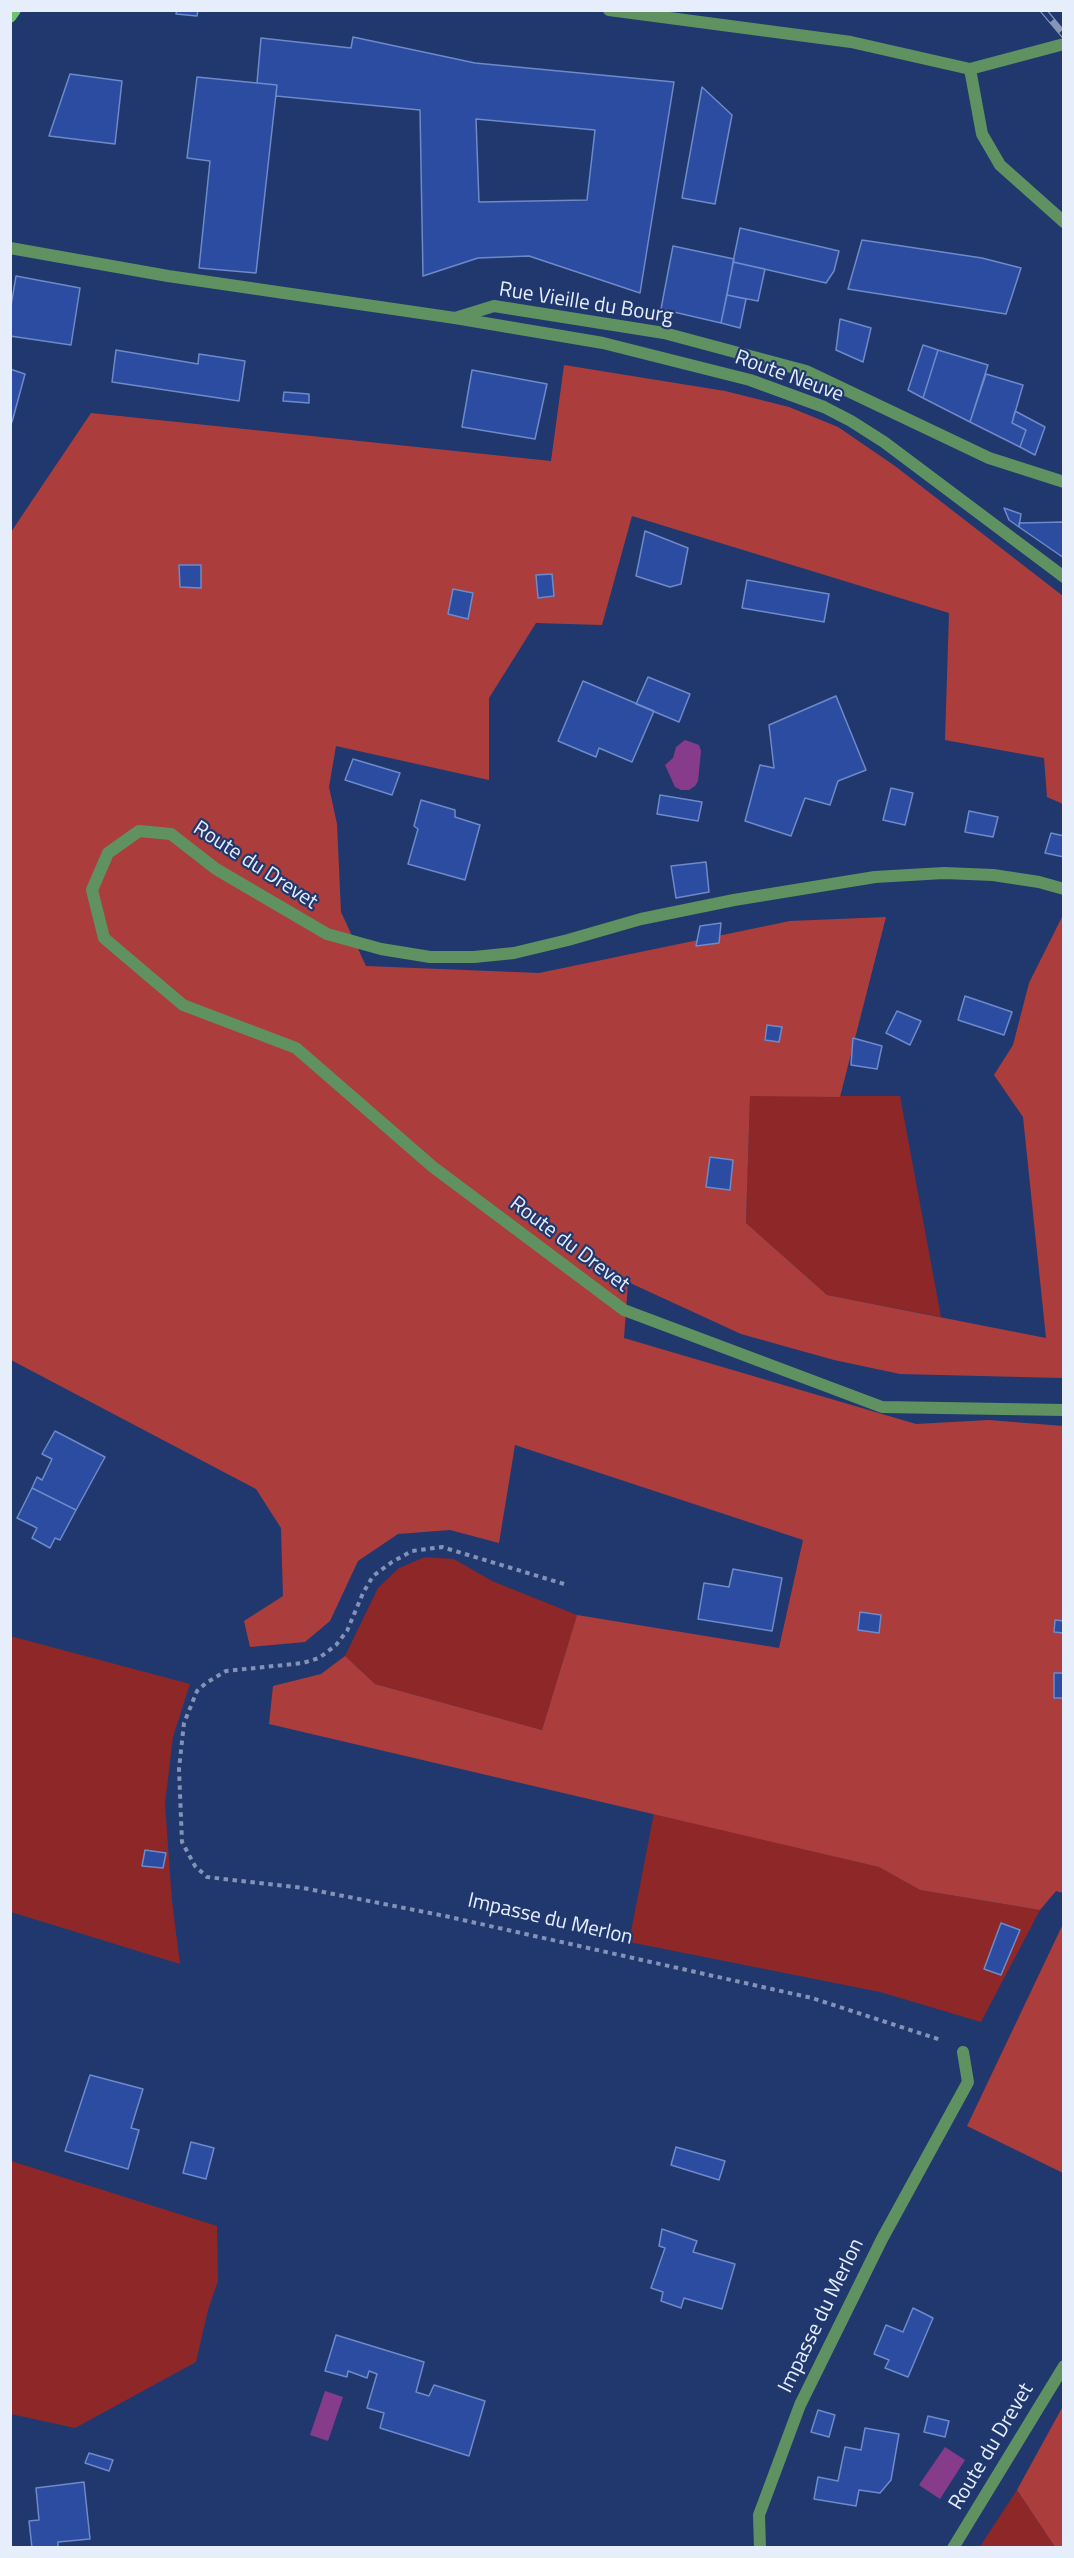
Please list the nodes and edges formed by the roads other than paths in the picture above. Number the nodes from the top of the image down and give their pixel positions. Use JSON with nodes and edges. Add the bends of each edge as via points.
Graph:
{"nodes":[{"id":1,"x":15,"y":10,"type":"edge"},
{"id":2,"x":609,"y":10,"type":"edge"},
{"id":3,"x":10,"y":17,"type":"edge"},
{"id":4,"x":1064,"y":45,"type":"edge"},
{"id":5,"x":970,"y":69,"type":"junction"},
{"id":6,"x":1064,"y":222,"type":"edge"},
{"id":7,"x":10,"y":248,"type":"edge"},
{"id":8,"x":455,"y":318,"type":"junction"},
{"id":9,"x":1064,"y":482,"type":"edge"},
{"id":10,"x":1064,"y":577,"type":"edge"},
{"id":11,"x":1064,"y":889,"type":"edge"},
{"id":12,"x":1064,"y":1410,"type":"edge"},
{"id":13,"x":963,"y":2052,"type":"road end"},
{"id":14,"x":1064,"y":2366,"type":"edge"},
{"id":15,"x":760,"y":2547,"type":"edge"},
{"id":16,"x":953,"y":2547,"type":"edge"}],
"edges":[{"from":1,"to":3,"type":"main road"},
{"from":2,"to":5,"type":"street","via":[[851,42]]},
{"from":4,"to":5,"type":"street"},
{"from":5,"to":6,"type":"street","via":[[982,134],[1000,165]]},
{"from":7,"to":8,"type":"street","name":"Rue Vieille du Bourg","via":[[168,276]]},
{"from":8,"to":9,"type":"street","name":"Rue Vieille du Bourg","via":[[494,306],[664,333],[773,362],[806,371],[989,458]]},
{"from":8,"to":10,"type":"street","name":"Route Neuve","via":[[603,343],[750,380],[824,407],[884,442]]},
{"from":11,"to":12,"type":"street","name":"Route du Drevet","via":[[993,875],[875,877],[734,900],[641,919],[514,953],[474,957],[381,949],[327,934],[216,869],[171,834],[139,831],[108,853],[92,890],[104,938],[183,1005],[296,1048],[433,1167],[624,1311],[882,1407]]},
{"from":13,"to":15,"type":"street","name":"Impasse du Merlon","via":[[968,2082],[882,2239],[800,2405],[759,2515]]},
{"from":14,"to":16,"type":"street","name":"Route du Drevet"}]}
